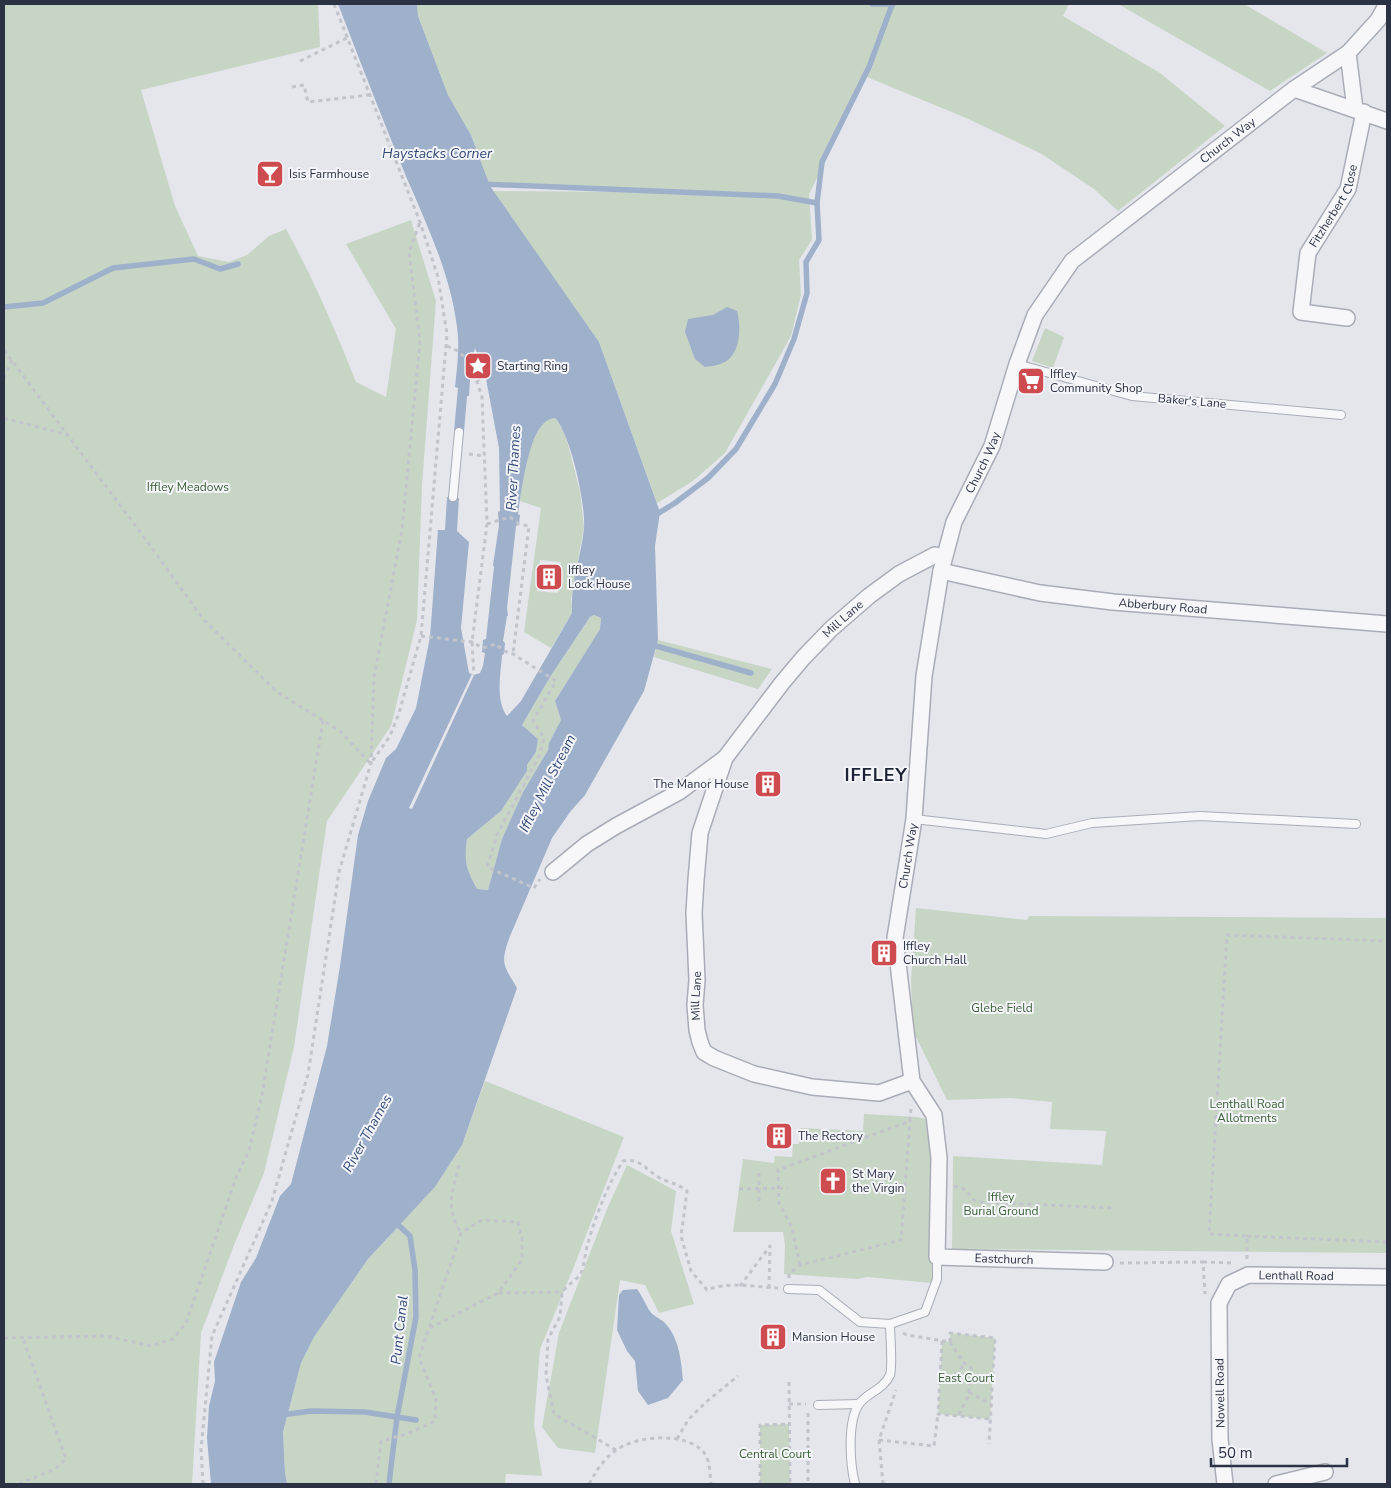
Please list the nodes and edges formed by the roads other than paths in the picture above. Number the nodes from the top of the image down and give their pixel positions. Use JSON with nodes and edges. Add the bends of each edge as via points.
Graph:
{"nodes":[{"id":1,"x":1387,"y":4,"type":"edge"},
{"id":2,"x":1348,"y":53,"type":"junction"},
{"id":3,"x":1294,"y":89,"type":"junction"},
{"id":4,"x":1359,"y":110,"type":"junction"},
{"id":5,"x":1387,"y":121,"type":"edge"},
{"id":6,"x":1347,"y":318,"type":"dead end"},
{"id":7,"x":1017,"y":364,"type":"junction"},
{"id":8,"x":1341,"y":415,"type":"dead end"},
{"id":9,"x":459,"y":432,"type":"dead end"},
{"id":10,"x":453,"y":497,"type":"dead end"},
{"id":11,"x":942,"y":564,"type":"junction"},
{"id":12,"x":1387,"y":624,"type":"edge"},
{"id":13,"x":725,"y":758,"type":"junction"},
{"id":14,"x":914,"y":819,"type":"junction"},
{"id":15,"x":1356,"y":824,"type":"dead end"},
{"id":16,"x":553,"y":872,"type":"dead end"},
{"id":17,"x":912,"y":1081,"type":"junction"},
{"id":18,"x":937,"y":1257,"type":"junction"},
{"id":19,"x":1105,"y":1262,"type":"road end"},
{"id":20,"x":1387,"y":1277,"type":"edge"},
{"id":21,"x":788,"y":1289,"type":"road end"},
{"id":22,"x":1219,"y":1302,"type":"joint"},
{"id":23,"x":890,"y":1324,"type":"junction"},
{"id":24,"x":859,"y":1404,"type":"junction"},
{"id":25,"x":818,"y":1405,"type":"road end"},
{"id":26,"x":1325,"y":1472,"type":"dead end"},
{"id":27,"x":855,"y":1484,"type":"edge"},
{"id":28,"x":1225,"y":1484,"type":"edge"},
{"id":29,"x":1276,"y":1484,"type":"edge"}],
"edges":[{"from":1,"to":2,"type":"street","name":"Church Way","via":[[1378,20]]},
{"from":2,"to":3,"type":"street","name":"Church Way"},
{"from":2,"to":4,"type":"street"},
{"from":3,"to":4,"type":"street"},
{"from":3,"to":7,"type":"street","name":"Church Way","via":[[1072,262],[1035,315]]},
{"from":4,"to":5,"type":"street"},
{"from":4,"to":6,"type":"street","name":"Fitzherbert Close","via":[[1348,189],[1308,253],[1301,312]]},
{"from":7,"to":8,"type":"lane","name":"Baker's Lane","via":[[1132,396]]},
{"from":7,"to":11,"type":"street","name":"Church Way","via":[[992,446],[954,522]]},
{"from":9,"to":10,"type":"lane"},
{"from":11,"to":12,"type":"street","name":"Abberbury Road","via":[[1040,592],[1113,602]]},
{"from":11,"to":13,"type":"street","name":"Mill Lane","via":[[935,555],[899,574],[831,629],[792,671]]},
{"from":11,"to":14,"type":"street","name":"Church Way","via":[[924,676]]},
{"from":13,"to":16,"type":"street","name":"Mill Lane","via":[[680,792],[587,844]]},
{"from":13,"to":17,"type":"street","name":"Mill Lane","via":[[700,833],[696,880],[695,1005],[697,1030],[704,1052],[754,1074],[812,1087],[879,1093]]},
{"from":14,"to":15,"type":"lane","via":[[1046,834],[1092,823],[1200,816]]},
{"from":14,"to":17,"type":"street","name":"Church Way","via":[[895,938]]},
{"from":17,"to":18,"type":"street","via":[[934,1115],[939,1158]]},
{"from":18,"to":19,"type":"street","name":"Eastchurch"},
{"from":18,"to":23,"type":"lane","via":[[937,1279],[925,1312]]},
{"from":20,"to":22,"type":"street","name":"Lenthall Road","via":[[1248,1275],[1229,1284]]},
{"from":21,"to":23,"type":"lane","via":[[818,1290],[860,1322]]},
{"from":22,"to":28,"type":"street","name":"Nowell Road","via":[[1220,1439]]},
{"from":23,"to":24,"type":"lane","via":[[890,1373],[886,1382]]},
{"from":24,"to":25,"type":"lane"},
{"from":24,"to":27,"type":"lane","via":[[851,1441]]},
{"from":26,"to":29,"type":"street"}]}
